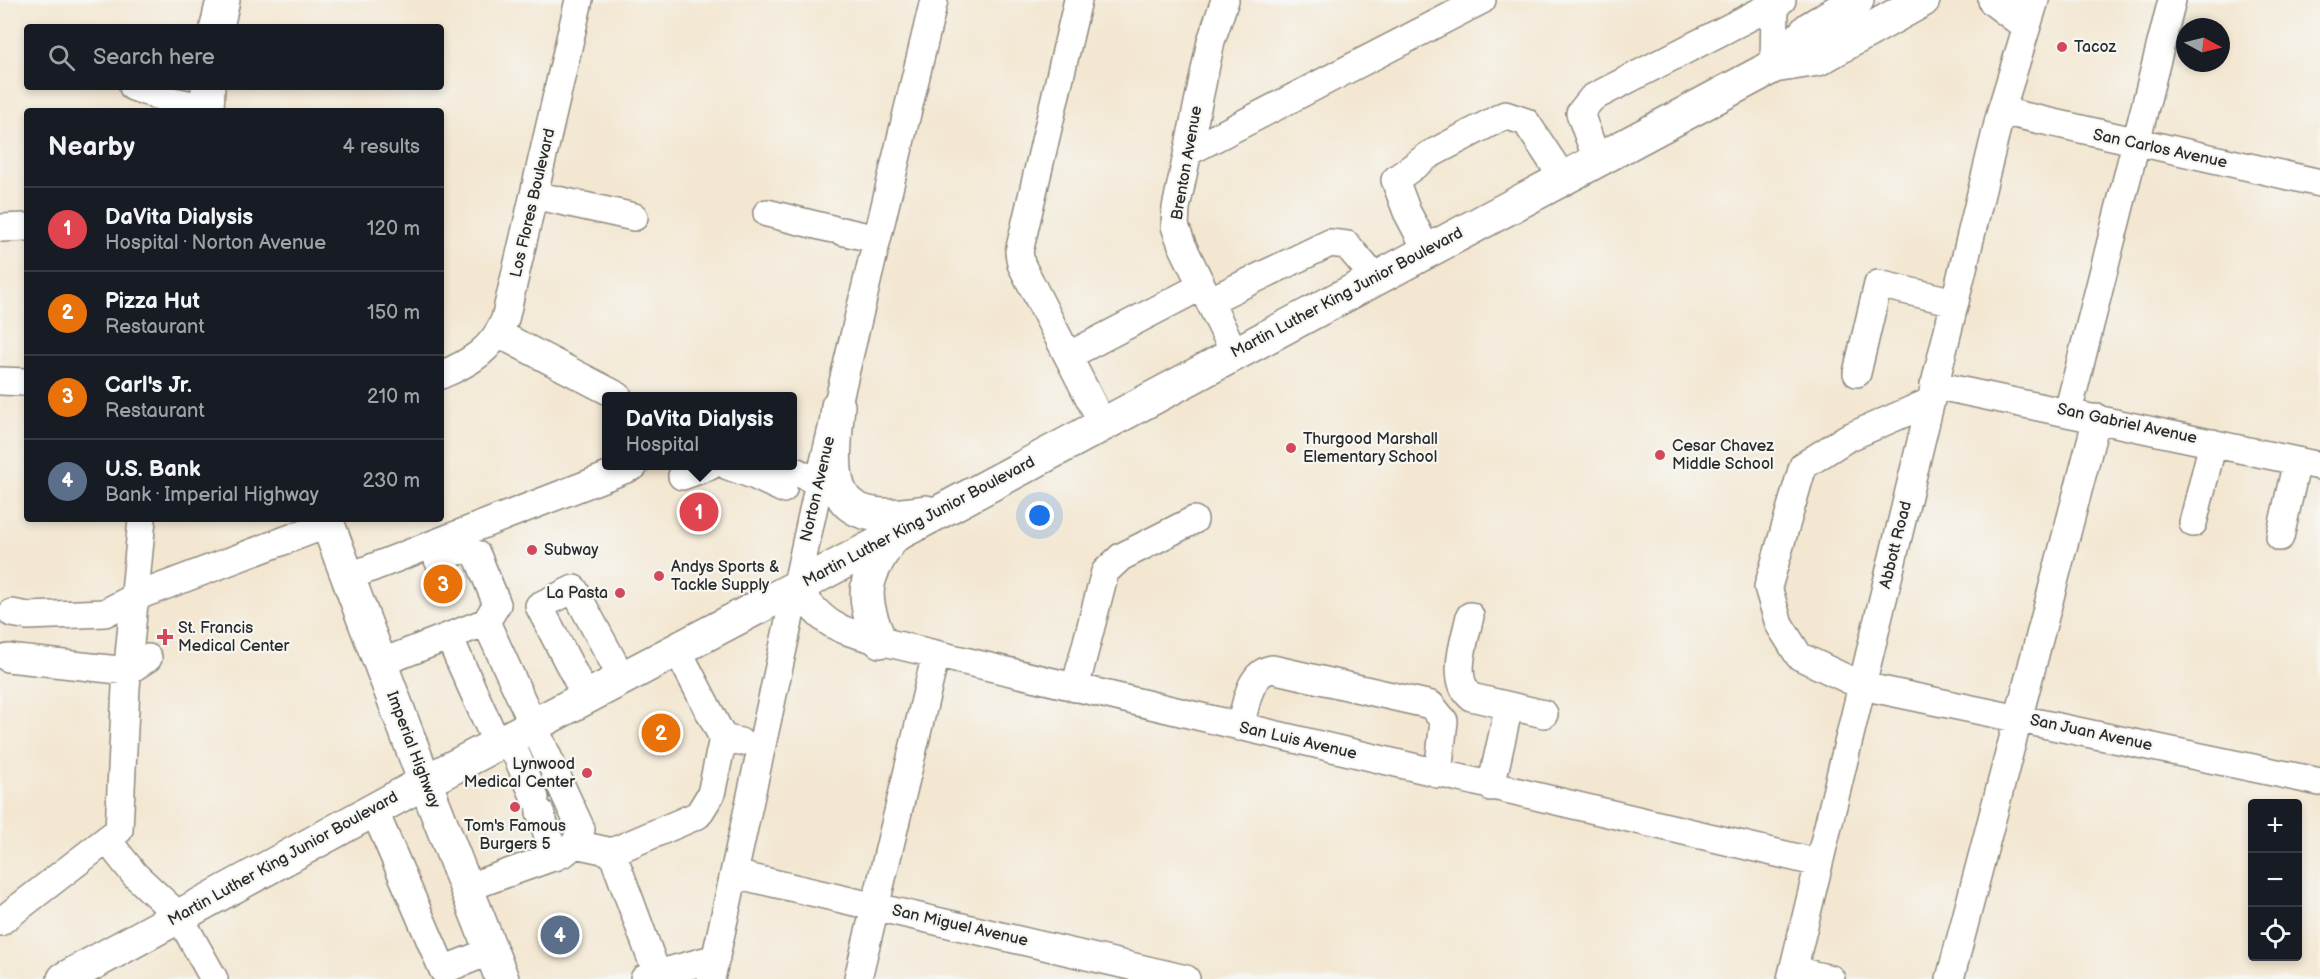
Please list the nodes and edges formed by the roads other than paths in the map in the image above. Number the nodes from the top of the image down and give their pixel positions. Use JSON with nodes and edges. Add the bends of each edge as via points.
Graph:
{"nodes":[{"id":1,"x":223,"y":0,"type":"edge"},
{"id":2,"x":579,"y":0,"type":"edge"},
{"id":3,"x":934,"y":0,"type":"edge"},
{"id":4,"x":1078,"y":0,"type":"edge"},
{"id":5,"x":1225,"y":0,"type":"edge"},
{"id":6,"x":1482,"y":0,"type":"edge"},
{"id":7,"x":1857,"y":0,"type":"edge"},
{"id":8,"x":1923,"y":0,"type":"edge"},
{"id":9,"x":2172,"y":0,"type":"edge"},
{"id":10,"x":1778,"y":2,"type":"edge"},
{"id":11,"x":2016,"y":4,"type":"edge"},
{"id":12,"x":218,"y":24,"type":"edge"},
{"id":13,"x":1774,"y":66,"type":"junction"},
{"id":14,"x":142,"y":90,"type":"edge"},
{"id":15,"x":207,"y":102,"type":"edge"},
{"id":16,"x":2001,"y":111,"type":"junction"},
{"id":17,"x":2134,"y":144,"type":"junction"},
{"id":18,"x":1188,"y":152,"type":"junction"},
{"id":19,"x":1597,"y":160,"type":"junction"},
{"id":20,"x":1563,"y":178,"type":"junction"},
{"id":21,"x":2320,"y":183,"type":"edge"},
{"id":22,"x":534,"y":195,"type":"junction"},
{"id":23,"x":767,"y":213,"type":"dead end"},
{"id":24,"x":634,"y":217,"type":"dead end"},
{"id":25,"x":24,"y":227,"type":"edge"},
{"id":26,"x":0,"y":228,"type":"edge"},
{"id":27,"x":878,"y":239,"type":"junction"},
{"id":28,"x":1427,"y":250,"type":"junction"},
{"id":29,"x":1374,"y":278,"type":"junction"},
{"id":30,"x":1205,"y":294,"type":"junction"},
{"id":31,"x":1955,"y":302,"type":"junction"},
{"id":32,"x":499,"y":334,"type":"junction"},
{"id":33,"x":1234,"y":352,"type":"junction"},
{"id":34,"x":1068,"y":356,"type":"junction"},
{"id":35,"x":444,"y":373,"type":"edge"},
{"id":36,"x":1857,"y":373,"type":"dead end"},
{"id":37,"x":0,"y":381,"type":"edge"},
{"id":38,"x":24,"y":382,"type":"edge"},
{"id":39,"x":610,"y":392,"type":"edge"},
{"id":40,"x":1932,"y":394,"type":"junction"},
{"id":41,"x":838,"y":406,"type":"junction"},
{"id":42,"x":2068,"y":412,"type":"junction"},
{"id":43,"x":2097,"y":418,"type":"junction"},
{"id":44,"x":1103,"y":425,"type":"junction"},
{"id":45,"x":2213,"y":443,"type":"junction"},
{"id":46,"x":2308,"y":463,"type":"edge"},
{"id":47,"x":621,"y":470,"type":"edge"},
{"id":48,"x":697,"y":470,"type":"edge"},
{"id":49,"x":751,"y":470,"type":"edge"},
{"id":50,"x":682,"y":476,"type":"dead end"},
{"id":51,"x":784,"y":477,"type":"edge"},
{"id":52,"x":819,"y":483,"type":"junction"},
{"id":53,"x":945,"y":509,"type":"junction"},
{"id":54,"x":1194,"y":520,"type":"dead end"},
{"id":55,"x":142,"y":522,"type":"edge"},
{"id":56,"x":327,"y":522,"type":"edge"},
{"id":57,"x":2193,"y":523,"type":"dead end"},
{"id":58,"x":893,"y":537,"type":"junction"},
{"id":59,"x":2280,"y":537,"type":"dead end"},
{"id":60,"x":401,"y":557,"type":"junction"},
{"id":61,"x":348,"y":577,"type":"junction"},
{"id":62,"x":795,"y":587,"type":"junction"},
{"id":63,"x":135,"y":597,"type":"junction"},
{"id":64,"x":12,"y":613,"type":"dead end"},
{"id":65,"x":1470,"y":616,"type":"dead end"},
{"id":66,"x":486,"y":622,"type":"junction"},
{"id":67,"x":449,"y":637,"type":"junction"},
{"id":68,"x":879,"y":641,"type":"junction"},
{"id":69,"x":677,"y":649,"type":"junction"},
{"id":70,"x":936,"y":654,"type":"junction"},
{"id":71,"x":8,"y":658,"type":"dead end"},
{"id":72,"x":380,"y":663,"type":"junction"},
{"id":73,"x":138,"y":664,"type":"junction"},
{"id":74,"x":622,"y":678,"type":"junction"},
{"id":75,"x":1862,"y":686,"type":"junction"},
{"id":76,"x":1075,"y":688,"type":"junction"},
{"id":77,"x":586,"y":697,"type":"junction"},
{"id":78,"x":1509,"y":706,"type":"junction"},
{"id":79,"x":1544,"y":714,"type":"dead end"},
{"id":80,"x":2018,"y":717,"type":"junction"},
{"id":81,"x":1240,"y":727,"type":"junction"},
{"id":82,"x":512,"y":736,"type":"junction"},
{"id":83,"x":723,"y":738,"type":"junction"},
{"id":84,"x":761,"y":748,"type":"junction"},
{"id":85,"x":1438,"y":774,"type":"junction"},
{"id":86,"x":424,"y":782,"type":"junction"},
{"id":87,"x":2320,"y":782,"type":"edge"},
{"id":88,"x":1491,"y":787,"type":"junction"},
{"id":89,"x":374,"y":810,"type":"junction"},
{"id":90,"x":108,"y":841,"type":"junction"},
{"id":91,"x":565,"y":850,"type":"junction"},
{"id":92,"x":612,"y":852,"type":"junction"},
{"id":93,"x":1819,"y":863,"type":"junction"},
{"id":94,"x":734,"y":874,"type":"junction"},
{"id":95,"x":466,"y":888,"type":"junction"},
{"id":96,"x":876,"y":906,"type":"junction"},
{"id":97,"x":179,"y":916,"type":"junction"},
{"id":98,"x":0,"y":922,"type":"edge"},
{"id":99,"x":497,"y":965,"type":"edge"},
{"id":100,"x":714,"y":969,"type":"edge"},
{"id":101,"x":1792,"y":975,"type":"edge"},
{"id":102,"x":650,"y":977,"type":"edge"},
{"id":103,"x":858,"y":978,"type":"edge"},
{"id":104,"x":64,"y":979,"type":"edge"},
{"id":105,"x":214,"y":979,"type":"edge"},
{"id":106,"x":1186,"y":979,"type":"edge"},
{"id":107,"x":1830,"y":979,"type":"edge"},
{"id":108,"x":1950,"y":979,"type":"edge"}],
"edges":[{"from":1,"to":12,"type":"main road"},
{"from":2,"to":22,"type":"street","name":"Los Flores Boulevard"},
{"from":3,"to":27,"type":"street","name":"Norton Avenue"},
{"from":4,"to":34,"type":"street","via":[[1019,252],[1021,264]]},
{"from":5,"to":18,"type":"street","name":"Brenton Avenue","via":[[1211,42]]},
{"from":6,"to":18,"type":"street"},
{"from":7,"to":13,"type":"main road","name":"Martin Luther King Junior Boulevard","via":[[1809,29]]},
{"from":8,"to":13,"type":"main road","name":"Martin Luther King Junior Boulevard","via":[[1818,59]]},
{"from":9,"to":17,"type":"street"},
{"from":10,"to":13,"type":"street"},
{"from":10,"to":19,"type":"street","via":[[1592,98],[1581,113]]},
{"from":11,"to":16,"type":"street","name":"Abbott Road"},
{"from":13,"to":19,"type":"main road","name":"Martin Luther King Junior Boulevard"},
{"from":14,"to":15,"type":"street","via":[[173,101]]},
{"from":16,"to":17,"type":"street","name":"San Carlos Avenue"},
{"from":16,"to":31,"type":"street","name":"Abbott Road"},
{"from":17,"to":21,"type":"street","name":"San Carlos Avenue"},
{"from":17,"to":42,"type":"street"},
{"from":18,"to":30,"type":"street","name":"Brenton Avenue","via":[[1175,226]]},
{"from":19,"to":20,"type":"main road","name":"Martin Luther King Junior Boulevard"},
{"from":20,"to":28,"type":"main road","name":"Martin Luther King Junior Boulevard"},
{"from":20,"to":28,"type":"street","via":[[1526,122],[1505,115],[1438,150],[1395,180]]},
{"from":22,"to":24,"type":"street"},
{"from":22,"to":32,"type":"street","name":"Los Flores Boulevard"},
{"from":23,"to":27,"type":"street"},
{"from":25,"to":26,"type":"street"},
{"from":27,"to":41,"type":"street","name":"Norton Avenue"},
{"from":28,"to":29,"type":"main road","name":"Martin Luther King Junior Boulevard"},
{"from":29,"to":30,"type":"street","via":[[1347,245],[1330,243]]},
{"from":29,"to":33,"type":"main road","name":"Martin Luther King Junior Boulevard"},
{"from":30,"to":33,"type":"street","name":"Brenton Avenue"},
{"from":30,"to":34,"type":"street"},
{"from":31,"to":36,"type":"street","via":[[1878,284]]},
{"from":31,"to":40,"type":"street","name":"Abbott Road"},
{"from":32,"to":35,"type":"street","name":"Los Flores Boulevard","via":[[481,354]]},
{"from":32,"to":39,"type":"street"},
{"from":33,"to":44,"type":"main road","name":"Martin Luther King Junior Boulevard"},
{"from":34,"to":44,"type":"street"},
{"from":37,"to":38,"type":"street"},
{"from":40,"to":42,"type":"street","name":"San Gabriel Avenue"},
{"from":40,"to":75,"type":"street","name":"Abbott Road"},
{"from":40,"to":75,"type":"street","name":"San Juan Avenue","via":[[1847,438],[1803,466],[1768,587],[1779,624],[1799,656]]},
{"from":41,"to":52,"type":"street","name":"Norton Avenue"},
{"from":41,"to":53,"type":"main road","via":[[833,464],[836,484],[851,507],[882,516]]},
{"from":42,"to":43,"type":"street","name":"San Gabriel Avenue"},
{"from":43,"to":45,"type":"street","name":"San Gabriel Avenue"},
{"from":43,"to":80,"type":"street"},
{"from":44,"to":53,"type":"main road","name":"Martin Luther King Junior Boulevard"},
{"from":45,"to":46,"type":"street","name":"San Gabriel Avenue"},
{"from":45,"to":57,"type":"street"},
{"from":46,"to":59,"type":"street"},
{"from":47,"to":60,"type":"street"},
{"from":48,"to":50,"type":"street"},
{"from":49,"to":51,"type":"street"},
{"from":51,"to":52,"type":"street"},
{"from":52,"to":62,"type":"street","name":"Norton Avenue"},
{"from":53,"to":58,"type":"main road","name":"Martin Luther King Junior Boulevard"},
{"from":54,"to":76,"type":"street","via":[[1121,557],[1105,572]]},
{"from":55,"to":63,"type":"street"},
{"from":56,"to":61,"type":"main road","name":"Imperial Highway"},
{"from":56,"to":63,"type":"street"},
{"from":58,"to":62,"type":"main road","name":"Martin Luther King Junior Boulevard"},
{"from":58,"to":68,"type":"main road","via":[[872,566],[867,588],[870,619]]},
{"from":60,"to":61,"type":"street"},
{"from":60,"to":66,"type":"street","via":[[406,563],[431,563],[456,549],[472,550],[497,604]]},
{"from":61,"to":72,"type":"main road","name":"Imperial Highway"},
{"from":62,"to":68,"type":"street","name":"San Luis Avenue","via":[[819,617],[843,630]]},
{"from":62,"to":69,"type":"main road","name":"Martin Luther King Junior Boulevard"},
{"from":62,"to":84,"type":"street","name":"Norton Avenue"},
{"from":63,"to":64,"type":"street","via":[[105,613]]},
{"from":63,"to":73,"type":"street"},
{"from":65,"to":78,"type":"street","via":[[1460,676],[1464,691],[1471,697]]},
{"from":66,"to":67,"type":"street"},
{"from":66,"to":82,"type":"street"},
{"from":67,"to":72,"type":"street"},
{"from":67,"to":82,"type":"street"},
{"from":68,"to":70,"type":"street","name":"San Luis Avenue"},
{"from":69,"to":74,"type":"main road","name":"Martin Luther King Junior Boulevard"},
{"from":69,"to":83,"type":"street"},
{"from":70,"to":76,"type":"street","name":"San Luis Avenue"},
{"from":70,"to":96,"type":"street"},
{"from":71,"to":73,"type":"street"},
{"from":72,"to":86,"type":"main road","name":"Imperial Highway"},
{"from":73,"to":90,"type":"street","via":[[119,830]]},
{"from":74,"to":77,"type":"main road","name":"Martin Luther King Junior Boulevard"},
{"from":74,"to":77,"type":"street","via":[[574,589],[539,606]]},
{"from":75,"to":80,"type":"street","name":"San Juan Avenue"},
{"from":75,"to":93,"type":"street","name":"Abbott Road"},
{"from":76,"to":81,"type":"street","name":"San Luis Avenue"},
{"from":77,"to":82,"type":"main road","name":"Martin Luther King Junior Boulevard"},
{"from":78,"to":79,"type":"street"},
{"from":78,"to":88,"type":"street"},
{"from":80,"to":87,"type":"street","name":"San Juan Avenue"},
{"from":80,"to":108,"type":"street"},
{"from":81,"to":85,"type":"street","name":"San Luis Avenue"},
{"from":81,"to":85,"type":"street","via":[[1255,678],[1263,670],[1431,705],[1444,721]]},
{"from":82,"to":86,"type":"main road","name":"Martin Luther King Junior Boulevard"},
{"from":82,"to":91,"type":"street","via":[[537,805]]},
{"from":82,"to":91,"type":"street","via":[[581,829]]},
{"from":83,"to":84,"type":"street"},
{"from":83,"to":92,"type":"street","via":[[711,794],[698,815]]},
{"from":84,"to":94,"type":"street","name":"Norton Avenue"},
{"from":85,"to":88,"type":"street","name":"San Luis Avenue"},
{"from":86,"to":89,"type":"main road","name":"Martin Luther King Junior Boulevard"},
{"from":86,"to":95,"type":"main road","name":"Imperial Highway"},
{"from":88,"to":93,"type":"street","name":"San Luis Avenue"},
{"from":89,"to":97,"type":"main road","name":"Martin Luther King Junior Boulevard"},
{"from":89,"to":99,"type":"street","via":[[443,970]]},
{"from":90,"to":97,"type":"street","via":[[135,875]]},
{"from":90,"to":98,"type":"street"},
{"from":91,"to":92,"type":"street"},
{"from":91,"to":95,"type":"street"},
{"from":92,"to":102,"type":"street","via":[[644,938]]},
{"from":93,"to":101,"type":"street","name":"Abbott Road"},
{"from":94,"to":96,"type":"street","name":"San Miguel Avenue"},
{"from":94,"to":100,"type":"street","name":"Norton Avenue"},
{"from":95,"to":99,"type":"main road","name":"Imperial Highway"},
{"from":96,"to":103,"type":"street"},
{"from":96,"to":106,"type":"street","name":"San Miguel Avenue"},
{"from":97,"to":104,"type":"main road","name":"Martin Luther King Junior Boulevard"},
{"from":97,"to":105,"type":"street"},
{"from":100,"to":102,"type":"street"},
{"from":101,"to":107,"type":"street"}]}
